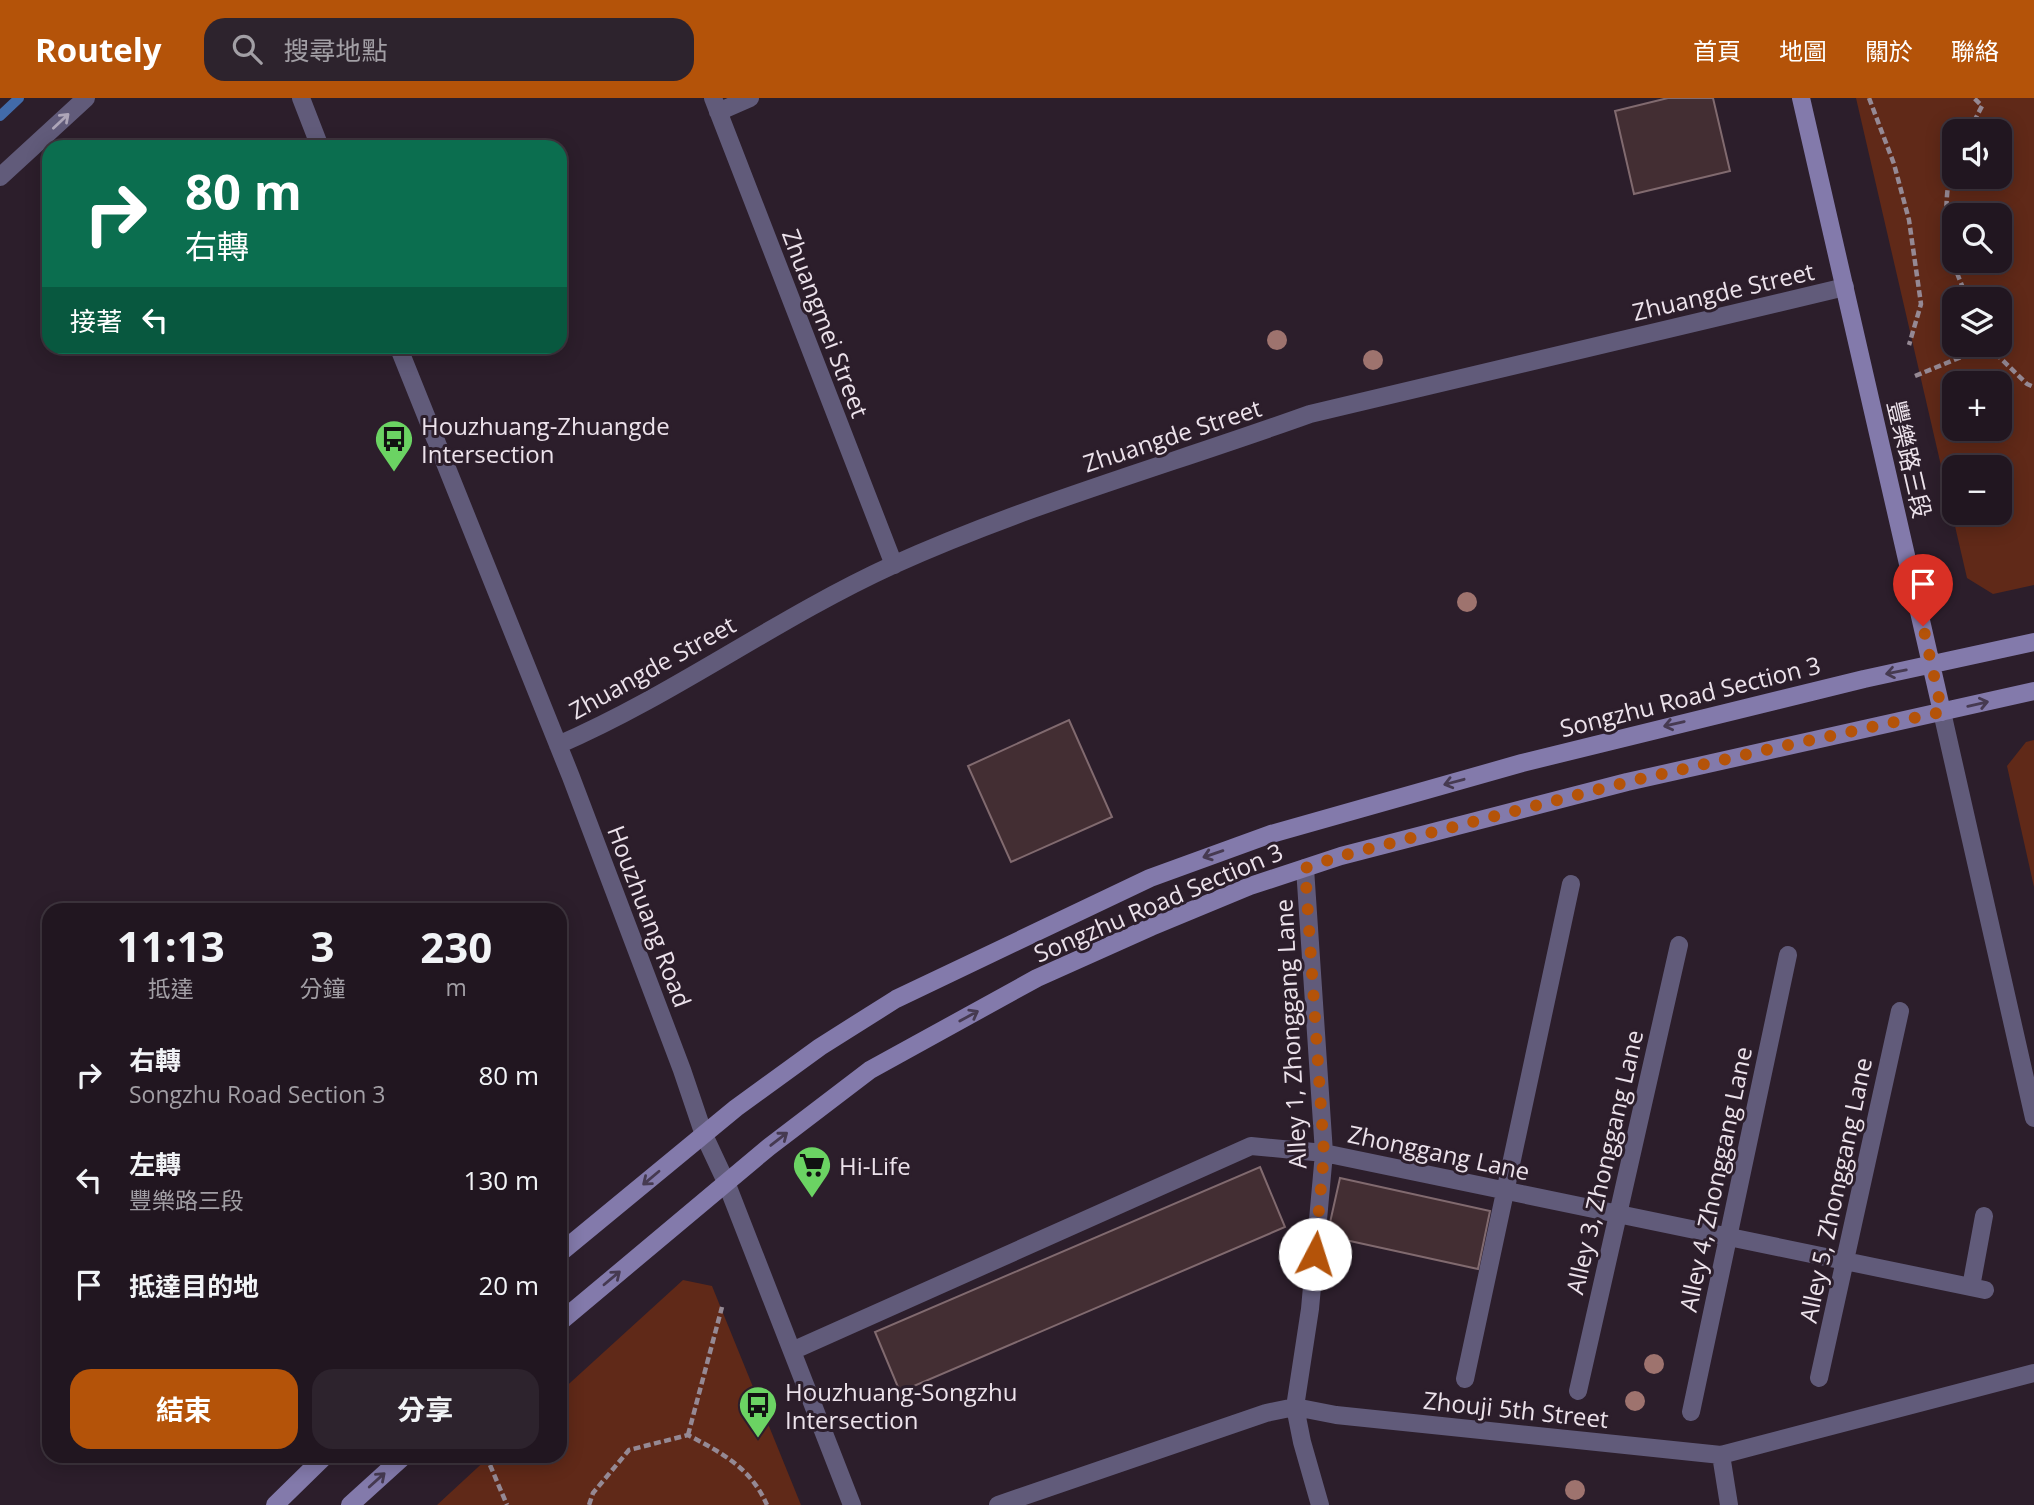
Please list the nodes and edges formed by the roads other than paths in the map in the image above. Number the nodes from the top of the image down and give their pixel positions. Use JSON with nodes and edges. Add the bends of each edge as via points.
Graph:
{"nodes":[{"id":1,"x":86,"y":98,"type":"edge"},
{"id":2,"x":301,"y":98,"type":"edge"},
{"id":3,"x":750,"y":98,"type":"edge"},
{"id":4,"x":1801,"y":98,"type":"edge"},
{"id":5,"x":715,"y":105,"type":"edge"},
{"id":6,"x":317,"y":140,"type":"edge"},
{"id":7,"x":0,"y":177,"type":"edge"},
{"id":8,"x":1845,"y":287,"type":"junction"},
{"id":9,"x":401,"y":354,"type":"edge"},
{"id":10,"x":894,"y":565,"type":"junction"},
{"id":11,"x":2034,"y":642,"type":"edge"},
{"id":12,"x":1932,"y":665,"type":"junction"},
{"id":13,"x":2034,"y":691,"type":"edge"},
{"id":14,"x":1942,"y":712,"type":"junction"},
{"id":15,"x":558,"y":745,"type":"junction"},
{"id":16,"x":1305,"y":868,"type":"junction"},
{"id":17,"x":1572,"y":884,"type":"dead end"},
{"id":18,"x":1679,"y":945,"type":"dead end"},
{"id":19,"x":1788,"y":955,"type":"dead end"},
{"id":20,"x":1900,"y":1012,"type":"dead end"},
{"id":21,"x":2034,"y":1118,"type":"edge"},
{"id":22,"x":704,"y":1135,"type":"junction"},
{"id":23,"x":1324,"y":1153,"type":"junction"},
{"id":24,"x":726,"y":1182,"type":"junction"},
{"id":25,"x":1506,"y":1190,"type":"junction"},
{"id":26,"x":1617,"y":1214,"type":"junction"},
{"id":27,"x":1984,"y":1216,"type":"dead end"},
{"id":28,"x":1728,"y":1236,"type":"junction"},
{"id":29,"x":567,"y":1247,"type":"edge"},
{"id":30,"x":1844,"y":1260,"type":"junction"},
{"id":31,"x":567,"y":1316,"type":"edge"},
{"id":32,"x":792,"y":1351,"type":"junction"},
{"id":33,"x":2034,"y":1373,"type":"edge"},
{"id":34,"x":1819,"y":1378,"type":"dead end"},
{"id":35,"x":1465,"y":1379,"type":"dead end"},
{"id":36,"x":1578,"y":1391,"type":"dead end"},
{"id":37,"x":1295,"y":1407,"type":"junction"},
{"id":38,"x":1691,"y":1412,"type":"dead end"},
{"id":39,"x":1721,"y":1455,"type":"junction"},
{"id":40,"x":318,"y":1463,"type":"edge"},
{"id":41,"x":396,"y":1463,"type":"edge"},
{"id":42,"x":275,"y":1505,"type":"edge"},
{"id":43,"x":350,"y":1505,"type":"edge"},
{"id":44,"x":852,"y":1505,"type":"edge"},
{"id":45,"x":998,"y":1505,"type":"edge"},
{"id":46,"x":1320,"y":1505,"type":"edge"},
{"id":47,"x":1729,"y":1505,"type":"edge"}],
"edges":[{"from":7,"to":1,"type":"street","one_way":true},
{"from":2,"to":6,"type":"street"},
{"from":3,"to":5,"type":"street"},
{"from":4,"to":8,"type":"street","name":"豐樂路三段"},
{"from":5,"to":10,"type":"street","name":"Zhuangmei Street"},
{"from":8,"to":10,"type":"street","name":"Zhuangde Street","via":[[1310,414],[1092,486]]},
{"from":8,"to":12,"type":"street","name":"豐樂路三段"},
{"from":9,"to":15,"type":"street","name":"Houzhuang Road"},
{"from":10,"to":15,"type":"street","name":"Zhuangde Street","via":[[804,609],[600,727]]},
{"from":11,"to":12,"type":"street","name":"Songzhu Road Section 3"},
{"from":12,"to":14,"type":"street","name":"豐樂路三段"},
{"from":12,"to":22,"type":"street","name":"Songzhu Road Section 3","one_way":true,"via":[[1510,766],[1271,834],[1150,878],[896,999],[820,1047]]},
{"from":14,"to":13,"type":"street","name":"Songzhu Road Section 3","one_way":true},
{"from":14,"to":16,"type":"street","name":"Songzhu Road Section 3","via":[[1627,782]]},
{"from":14,"to":21,"type":"street","name":"豐樂路三段"},
{"from":15,"to":22,"type":"street","name":"Houzhuang Road"},
{"from":16,"to":23,"type":"street","name":"Alley 1, Zhonggang Lane"},
{"from":24,"to":16,"type":"street","name":"Songzhu Road Section 3","one_way":true,"via":[[870,1070],[1037,978],[1250,886]]},
{"from":17,"to":25,"type":"street"},
{"from":18,"to":26,"type":"street","name":"Alley 3, Zhonggang Lane"},
{"from":19,"to":28,"type":"street","name":"Alley 4, Zhonggang Lane"},
{"from":20,"to":30,"type":"street","name":"Alley 5, Zhonggang Lane"},
{"from":22,"to":24,"type":"street","name":"Houzhuang Road"},
{"from":22,"to":29,"type":"street","name":"Songzhu Road Section 3","one_way":true},
{"from":23,"to":25,"type":"street","name":"Zhonggang Lane"},
{"from":23,"to":32,"type":"street","name":"Zhonggang Lane","via":[[1251,1146]]},
{"from":23,"to":37,"type":"street","name":"Alley 1, Zhonggang Lane","via":[[1310,1309]]},
{"from":31,"to":24,"type":"street","name":"Songzhu Road Section 3","one_way":true},
{"from":24,"to":32,"type":"street","name":"Houzhuang Road"},
{"from":25,"to":26,"type":"street","name":"Zhonggang Lane"},
{"from":25,"to":35,"type":"street"},
{"from":26,"to":28,"type":"street","name":"Zhonggang Lane"},
{"from":26,"to":36,"type":"street","name":"Alley 3, Zhonggang Lane"},
{"from":27,"to":30,"type":"street","name":"Zhonggang Lane","via":[[1978,1288]]},
{"from":28,"to":30,"type":"street","name":"Zhonggang Lane"},
{"from":28,"to":38,"type":"street","name":"Alley 4, Zhonggang Lane"},
{"from":30,"to":34,"type":"street","name":"Alley 5, Zhonggang Lane"},
{"from":32,"to":44,"type":"street","name":"Houzhuang Road"},
{"from":33,"to":39,"type":"street","name":"Zhouji 5th Street"},
{"from":37,"to":39,"type":"street","name":"Zhouji 5th Street"},
{"from":37,"to":45,"type":"street","name":"Zhouji 5th Street"},
{"from":37,"to":46,"type":"street","name":"Alley 1, Zhonggang Lane"},
{"from":39,"to":47,"type":"street"},
{"from":40,"to":42,"type":"street"},
{"from":43,"to":41,"type":"street","one_way":true}]}
